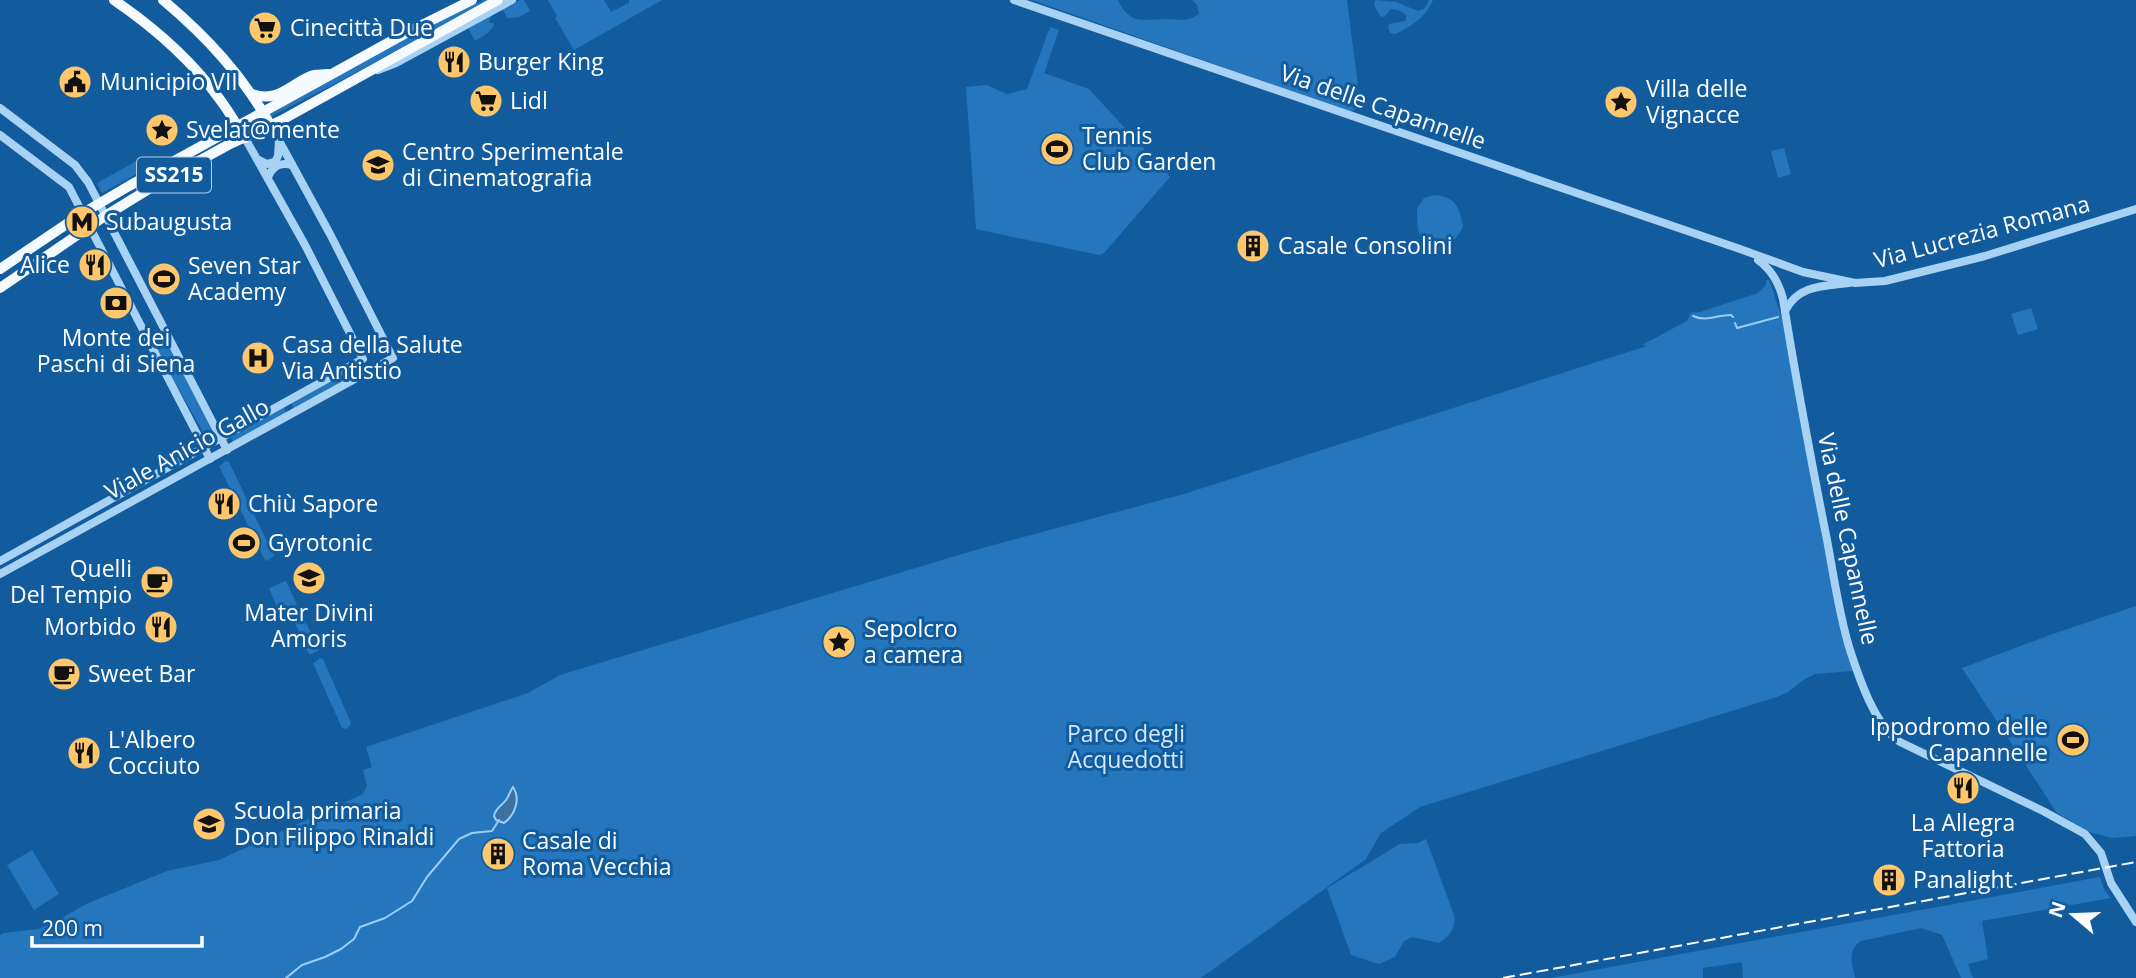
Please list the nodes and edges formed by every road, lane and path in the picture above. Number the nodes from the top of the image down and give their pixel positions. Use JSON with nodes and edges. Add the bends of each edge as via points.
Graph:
{"nodes":[{"id":1,"x":114,"y":0,"type":"edge"},
{"id":2,"x":163,"y":0,"type":"edge"},
{"id":3,"x":472,"y":0,"type":"edge"},
{"id":4,"x":498,"y":0,"type":"edge"},
{"id":5,"x":512,"y":0,"type":"edge"},
{"id":6,"x":1014,"y":0,"type":"edge"},
{"id":7,"x":336,"y":72,"type":"junction"},
{"id":8,"x":369,"y":72,"type":"junction"},
{"id":9,"x":252,"y":94,"type":"junction"},
{"id":10,"x":0,"y":108,"type":"edge"},
{"id":11,"x":263,"y":112,"type":"junction"},
{"id":12,"x":271,"y":126,"type":"junction"},
{"id":13,"x":237,"y":127,"type":"junction"},
{"id":14,"x":0,"y":135,"type":"edge"},
{"id":15,"x":245,"y":138,"type":"junction"},
{"id":16,"x":279,"y":141,"type":"junction"},
{"id":17,"x":259,"y":160,"type":"junction"},
{"id":18,"x":292,"y":164,"type":"junction"},
{"id":19,"x":268,"y":177,"type":"junction"},
{"id":20,"x":99,"y":203,"type":"junction"},
{"id":21,"x":2136,"y":209,"type":"edge"},
{"id":22,"x":83,"y":213,"type":"junction"},
{"id":23,"x":105,"y":216,"type":"junction"},
{"id":24,"x":90,"y":227,"type":"junction"},
{"id":25,"x":1740,"y":250,"type":"junction"},
{"id":26,"x":0,"y":269,"type":"edge"},
{"id":27,"x":1797,"y":271,"type":"junction"},
{"id":28,"x":1855,"y":283,"type":"junction"},
{"id":29,"x":1779,"y":286,"type":"junction"},
{"id":30,"x":0,"y":288,"type":"edge"},
{"id":31,"x":1800,"y":293,"type":"junction"},
{"id":32,"x":1785,"y":311,"type":"junction"},
{"id":33,"x":221,"y":438,"type":"junction"},
{"id":34,"x":204,"y":448,"type":"junction"},
{"id":35,"x":227,"y":450,"type":"junction"},
{"id":36,"x":210,"y":459,"type":"junction"},
{"id":37,"x":0,"y":561,"type":"edge"},
{"id":38,"x":0,"y":574,"type":"edge"},
{"id":39,"x":2136,"y":922,"type":"edge"}],
"edges":[{"from":1,"to":13,"type":"main road","via":[[186,60]]},
{"from":2,"to":9,"type":"main road","via":[[207,39]]},
{"from":3,"to":7,"type":"main road","number":"SS215"},
{"from":4,"to":8,"type":"main road","number":"SS215"},
{"from":5,"to":8,"type":"street","via":[[392,65]]},
{"from":6,"to":25,"type":"street","name":"Via delle Capannelle"},
{"from":7,"to":9,"type":"main road","via":[[315,74],[273,97]]},
{"from":7,"to":11,"type":"main road","number":"SS215"},
{"from":8,"to":12,"type":"main road","number":"SS215"},
{"from":9,"to":11,"type":"main road"},
{"from":10,"to":20,"type":"street","via":[[75,166]]},
{"from":11,"to":12,"type":"main road"},
{"from":11,"to":13,"type":"main road","number":"SS215"},
{"from":12,"to":15,"type":"main road","number":"SS215"},
{"from":12,"to":16,"type":"street"},
{"from":13,"to":15,"type":"main road"},
{"from":13,"to":20,"type":"main road","number":"SS215"},
{"from":14,"to":22,"type":"street","via":[[69,187]]},
{"from":15,"to":17,"type":"street"},
{"from":15,"to":23,"type":"main road","number":"SS215"},
{"from":16,"to":17,"type":"street","via":[[275,162]]},
{"from":16,"to":18,"type":"street"},
{"from":17,"to":19,"type":"street"},
{"from":18,"to":19,"type":"street","via":[[277,165]]},
{"from":18,"to":35,"type":"street","name":"Viale Anicio Gallo","via":[[393,358]]},
{"from":19,"to":33,"type":"street","name":"Viale Anicio Gallo","via":[[363,359]]},
{"from":20,"to":22,"type":"main road","number":"SS215"},
{"from":20,"to":23,"type":"street"},
{"from":21,"to":28,"type":"street","name":"Via Lucrezia Romana","via":[[1935,270]]},
{"from":22,"to":24,"type":"street"},
{"from":22,"to":26,"type":"main road","number":"SS215"},
{"from":23,"to":24,"type":"main road","number":"SS215"},
{"from":23,"to":33,"type":"street"},
{"from":24,"to":30,"type":"main road","number":"SS215"},
{"from":24,"to":34,"type":"street"},
{"from":25,"to":27,"type":"street","name":"Via delle Capannelle"},
{"from":25,"to":29,"type":"street","name":"Via delle Capannelle","via":[[1765,265]]},
{"from":27,"to":28,"type":"street","name":"Via Lucrezia Romana"},
{"from":27,"to":29,"type":"street","via":[[1786,273]]},
{"from":28,"to":31,"type":"street"},
{"from":29,"to":31,"type":"street"},
{"from":29,"to":32,"type":"street","name":"Via delle Capannelle"},
{"from":31,"to":32,"type":"street"},
{"from":32,"to":39,"type":"street","name":"Via delle Capannelle","via":[[1845,633],[1883,725],[1897,741],[2090,838]]},
{"from":33,"to":34,"type":"street","name":"Viale Anicio Gallo"},
{"from":33,"to":35,"type":"street"},
{"from":34,"to":36,"type":"street"},
{"from":34,"to":37,"type":"street","name":"Viale Anicio Gallo"},
{"from":35,"to":36,"type":"street","name":"Viale Anicio Gallo"},
{"from":36,"to":38,"type":"street","name":"Viale Anicio Gallo"}]}
